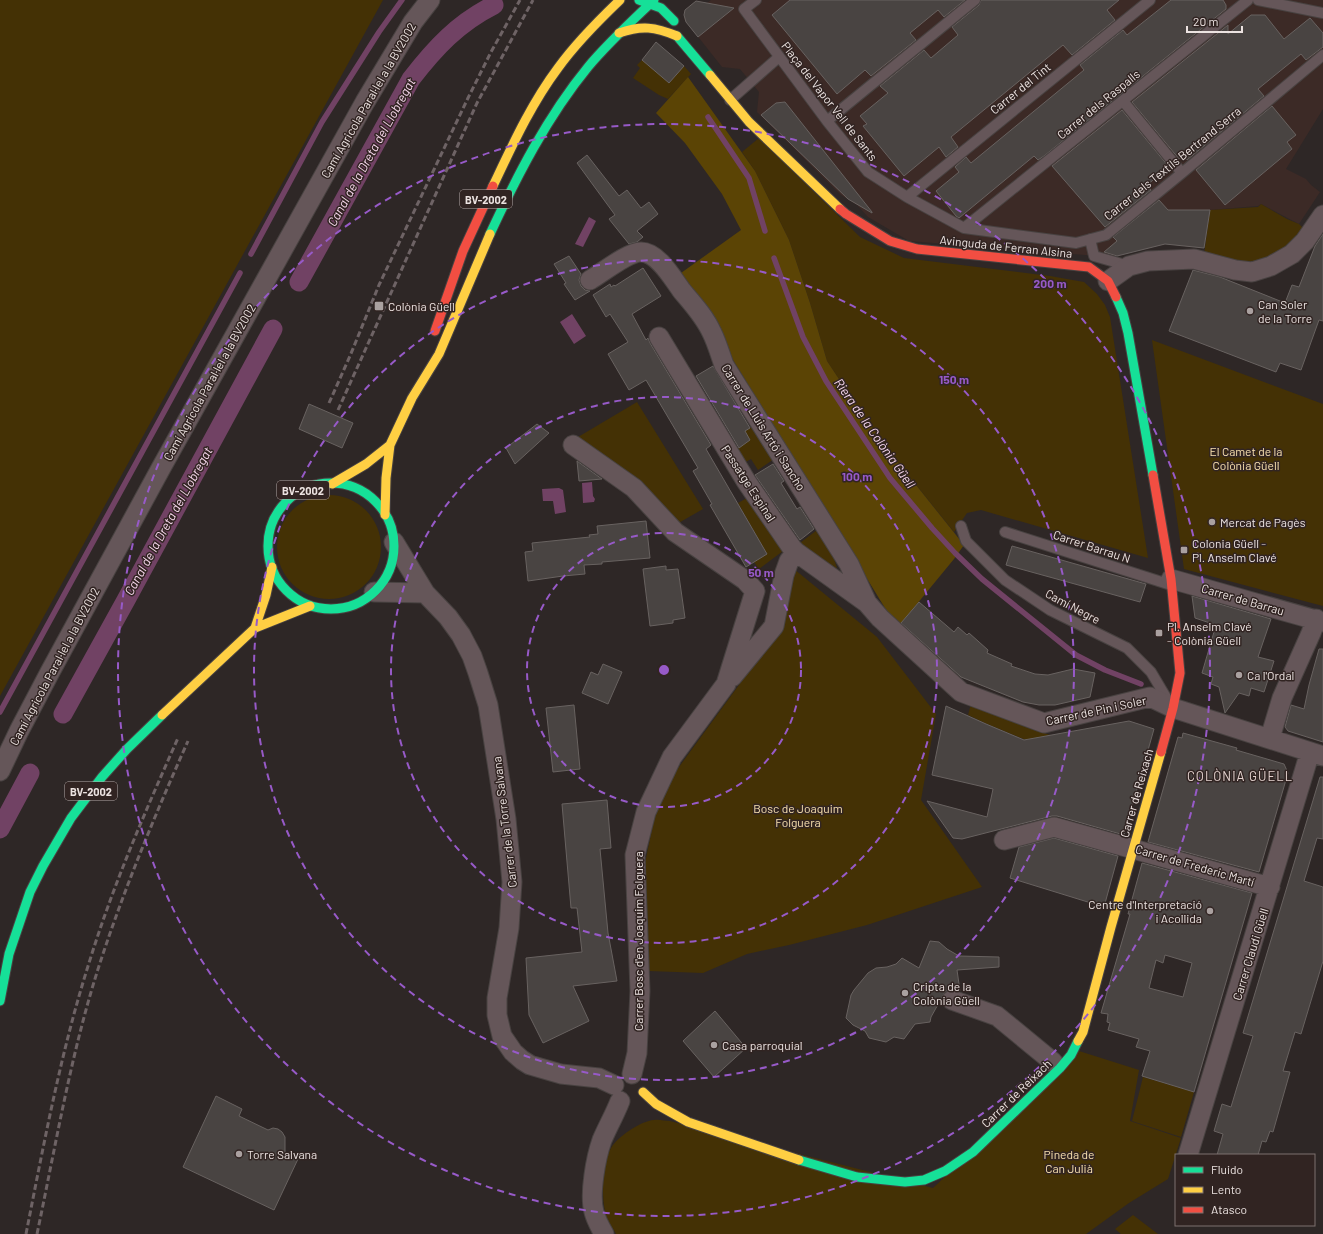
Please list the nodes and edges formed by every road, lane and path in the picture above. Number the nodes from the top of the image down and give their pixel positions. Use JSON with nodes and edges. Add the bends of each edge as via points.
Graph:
{"nodes":[{"id":1,"x":430,"y":0,"type":"edge"},
{"id":2,"x":620,"y":0,"type":"edge"},
{"id":3,"x":639,"y":0,"type":"edge"},
{"id":4,"x":756,"y":0,"type":"edge"},
{"id":5,"x":975,"y":0,"type":"edge"},
{"id":6,"x":1149,"y":0,"type":"edge"},
{"id":7,"x":1248,"y":0,"type":"edge"},
{"id":8,"x":1258,"y":0,"type":"edge"},
{"id":9,"x":651,"y":1,"type":"edge"},
{"id":10,"x":674,"y":10,"type":"dead end"},
{"id":11,"x":1323,"y":13,"type":"edge"},
{"id":12,"x":674,"y":21,"type":"junction"},
{"id":13,"x":664,"y":30,"type":"junction"},
{"id":14,"x":619,"y":33,"type":"junction"},
{"id":15,"x":677,"y":36,"type":"junction"},
{"id":16,"x":1323,"y":55,"type":"edge"},
{"id":17,"x":779,"y":57,"type":"junction"},
{"id":18,"x":730,"y":100,"type":"junction"},
{"id":19,"x":1123,"y":101,"type":"junction"},
{"id":20,"x":827,"y":120,"type":"junction"},
{"id":21,"x":1182,"y":173,"type":"junction"},
{"id":22,"x":907,"y":197,"type":"junction"},
{"id":23,"x":1323,"y":215,"type":"edge"},
{"id":24,"x":964,"y":228,"type":"junction"},
{"id":25,"x":1090,"y":239,"type":"junction"},
{"id":26,"x":1129,"y":266,"type":"junction"},
{"id":27,"x":590,"y":280,"type":"dead end"},
{"id":28,"x":1108,"y":281,"type":"junction"},
{"id":29,"x":659,"y":337,"type":"dead end"},
{"id":30,"x":432,"y":338,"type":"dead end"},
{"id":31,"x":425,"y":360,"type":"dead end"},
{"id":32,"x":412,"y":398,"type":"junction"},
{"id":33,"x":390,"y":445,"type":"junction"},
{"id":34,"x":573,"y":445,"type":"dead end"},
{"id":35,"x":332,"y":484,"type":"junction"},
{"id":36,"x":385,"y":515,"type":"junction"},
{"id":37,"x":961,"y":526,"type":"dead end"},
{"id":38,"x":1005,"y":532,"type":"dead end"},
{"id":39,"x":394,"y":542,"type":"junction"},
{"id":40,"x":796,"y":552,"type":"junction"},
{"id":41,"x":272,"y":567,"type":"junction"},
{"id":42,"x":1171,"y":582,"type":"junction"},
{"id":43,"x":374,"y":592,"type":"junction"},
{"id":44,"x":424,"y":593,"type":"junction"},
{"id":45,"x":867,"y":603,"type":"junction"},
{"id":46,"x":310,"y":606,"type":"junction"},
{"id":47,"x":1319,"y":620,"type":"edge"},
{"id":48,"x":255,"y":628,"type":"junction"},
{"id":49,"x":726,"y":684,"type":"junction"},
{"id":50,"x":1173,"y":708,"type":"junction"},
{"id":51,"x":1270,"y":738,"type":"junction"},
{"id":52,"x":1316,"y":754,"type":"edge"},
{"id":53,"x":0,"y":771,"type":"edge"},
{"id":54,"x":1004,"y":840,"type":"dead end"},
{"id":55,"x":1133,"y":848,"type":"junction"},
{"id":56,"x":1270,"y":887,"type":"junction"},
{"id":57,"x":952,"y":1000,"type":"dead end"},
{"id":58,"x":0,"y":1001,"type":"edge"},
{"id":59,"x":1053,"y":1062,"type":"dead end"},
{"id":60,"x":632,"y":1074,"type":"junction"},
{"id":61,"x":643,"y":1092,"type":"junction"},
{"id":62,"x":617,"y":1093,"type":"junction"},
{"id":63,"x":1188,"y":1154,"type":"edge"},
{"id":64,"x":604,"y":1234,"type":"edge"}],
"edges":[{"from":1,"to":53,"type":"street","name":"Camí Agricola Paral·lel a la BV2002","via":[[413,22],[365,102],[266,279],[50,672]]},
{"from":2,"to":30,"type":"main road","number":"BV-2002","via":[[567,55],[530,113],[473,226]]},
{"from":3,"to":9,"type":"main road"},
{"from":4,"to":17,"type":"lane","name":"Plaça del Vapor Vell de Sants","via":[[744,9]]},
{"from":5,"to":20,"type":"lane"},
{"from":6,"to":22,"type":"lane","name":"Carrer del Tint"},
{"from":7,"to":19,"type":"lane","name":"Carrer dels Raspalls"},
{"from":8,"to":11,"type":"lane"},
{"from":9,"to":12,"type":"main road"},
{"from":9,"to":13,"type":"main road","number":"BV-2002","via":[[653,16]]},
{"from":9,"to":14,"type":"main road","number":"BV-2002"},
{"from":10,"to":12,"type":"main road"},
{"from":12,"to":15,"type":"main road"},
{"from":13,"to":14,"type":"main road","number":"BV-2002","via":[[641,26]]},
{"from":13,"to":15,"type":"main road","number":"BV-2002"},
{"from":14,"to":32,"type":"main road","number":"BV-2002","via":[[588,67],[540,136],[491,233],[439,354]]},
{"from":15,"to":18,"type":"main road","name":"Avinguda de Ferran Alsina"},
{"from":16,"to":21,"type":"lane","name":"Carrer dels Textils Bertrand Serra"},
{"from":17,"to":18,"type":"lane"},
{"from":17,"to":20,"type":"lane","name":"Plaça del Vapor Vell de Sants"},
{"from":18,"to":28,"type":"main road","name":"Avinguda de Ferran Alsina","via":[[749,122],[846,214],[890,241],[917,249],[1088,267]]},
{"from":19,"to":21,"type":"lane"},
{"from":19,"to":24,"type":"lane","name":"Carrer dels Raspalls"},
{"from":20,"to":22,"type":"lane","name":"Plaça del Vapor Vell de Sants","via":[[868,172]]},
{"from":21,"to":25,"type":"lane","name":"Carrer dels Textils Bertrand Serra","via":[[1106,235]]},
{"from":22,"to":24,"type":"lane","name":"Carrer dels Textils Bertrand Serra"},
{"from":23,"to":26,"type":"street","via":[[1305,241],[1292,254],[1252,272],[1194,259],[1148,260]]},
{"from":24,"to":25,"type":"lane","name":"Carrer dels Textils Bertrand Serra","via":[[1076,243]]},
{"from":25,"to":26,"type":"lane","via":[[1094,256]]},
{"from":26,"to":28,"type":"street"},
{"from":27,"to":45,"type":"street","name":"Carrer de Lluis Artó i Sancho","via":[[632,254],[649,254],[659,261],[700,311],[712,332],[724,365],[849,564]]},
{"from":28,"to":42,"type":"main road","name":"Avinguda de Ferran Alsina","via":[[1123,313],[1128,333]]},
{"from":29,"to":40,"type":"street","name":"Passatge Espinal","via":[[746,481]]},
{"from":31,"to":32,"type":"main road","number":"BV-2002"},
{"from":32,"to":33,"type":"main road","number":"BV-2002"},
{"from":33,"to":35,"type":"main road","number":"BV-2002","via":[[366,464]]},
{"from":33,"to":36,"type":"main road","number":"BV-2002"},
{"from":34,"to":49,"type":"street","name":"Carrer Bosc d'en Joaquim Folguera","via":[[634,488],[676,532],[745,580],[755,591]]},
{"from":35,"to":36,"type":"main road","number":"BV-2002","via":[[357,489],[377,504]]},
{"from":35,"to":41,"type":"main road","number":"BV-2002","via":[[311,487],[298,493],[287,500],[280,509],[269,531],[268,547]]},
{"from":36,"to":39,"type":"main road","number":"BV-2002"},
{"from":37,"to":50,"type":"lane","name":"Camí Negre","via":[[966,541],[1005,580],[1050,610],[1127,648],[1151,672]]},
{"from":38,"to":42,"type":"lane","name":"Carrer Barrau N"},
{"from":39,"to":43,"type":"main road","number":"BV-2002","via":[[394,554],[388,574],[383,584]]},
{"from":39,"to":44,"type":"street","name":"Carrer de la Torre Salvana"},
{"from":40,"to":45,"type":"street","name":"Passatge Espinal"},
{"from":40,"to":49,"type":"street","via":[[789,561],[784,575],[774,626]]},
{"from":41,"to":46,"type":"main road","number":"BV-2002","via":[[288,593]]},
{"from":41,"to":48,"type":"main road","number":"BV-2002"},
{"from":42,"to":47,"type":"street","name":"Carrer de Barrau"},
{"from":42,"to":50,"type":"main road","name":"Carrer de Reixach","via":[[1180,673]]},
{"from":43,"to":44,"type":"street"},
{"from":43,"to":46,"type":"main road","number":"BV-2002","via":[[356,604],[346,607],[334,609]]},
{"from":44,"to":62,"type":"street","name":"Carrer de la Torre Salvana","via":[[448,617],[461,635],[472,656],[488,705],[506,819],[512,882],[509,928],[497,998],[497,1015],[502,1036],[513,1052],[530,1065],[561,1074],[600,1078]]},
{"from":45,"to":50,"type":"street","name":"Carrer de Pin i Soler","via":[[961,692],[1044,723],[1150,698]]},
{"from":46,"to":48,"type":"main road","number":"BV-2002"},
{"from":47,"to":51,"type":"street","name":"Carrer de Barrau","via":[[1282,698]]},
{"from":48,"to":58,"type":"main road","number":"BV-2002","via":[[127,749],[71,818],[30,892],[9,954]]},
{"from":49,"to":60,"type":"street","name":"Carrer Bosc d'en Joaquim Folguera","via":[[672,757],[646,812],[635,855],[640,991],[637,1053]]},
{"from":50,"to":51,"type":"street","name":"Carrer de Pin i Soler"},
{"from":50,"to":55,"type":"main road","name":"Carrer de Reixach"},
{"from":51,"to":52,"type":"street","name":"Carrer de Pin i Soler"},
{"from":52,"to":56,"type":"street","name":"Carrer Claudi Güell"},
{"from":54,"to":55,"type":"street","name":"Carrer de Frederic Martí","via":[[1054,827]]},
{"from":55,"to":56,"type":"street","name":"Carrer de Frederic Martí"},
{"from":55,"to":61,"type":"main road","name":"Carrer de Reixach","via":[[1083,1032],[1071,1055],[973,1152],[945,1171],[924,1180],[906,1182],[857,1177],[688,1122],[656,1104]]},
{"from":56,"to":63,"type":"street","name":"Carrer Claudi Güell"},
{"from":57,"to":59,"type":"street","via":[[997,1016]]},
{"from":60,"to":61,"type":"street","via":[[643,1083]]},
{"from":60,"to":62,"type":"street","via":[[623,1074],[619,1077]]},
{"from":61,"to":62,"type":"street","via":[[638,1100],[625,1103]]},
{"from":62,"to":64,"type":"street","via":[[597,1156],[594,1179],[593,1211]]}]}
